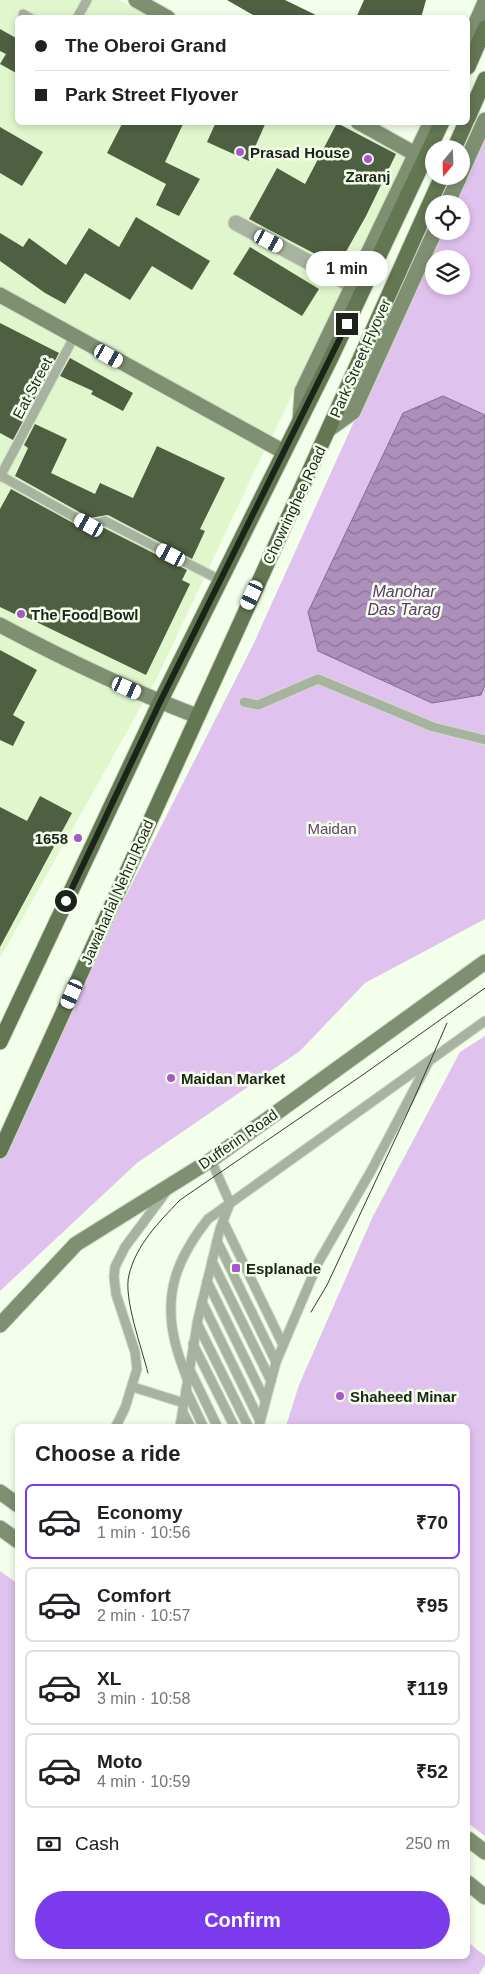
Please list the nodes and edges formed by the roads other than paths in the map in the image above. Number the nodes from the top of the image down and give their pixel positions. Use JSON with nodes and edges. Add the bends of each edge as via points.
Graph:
{"nodes":[{"id":1,"x":86,"y":0,"type":"edge"},
{"id":2,"x":136,"y":0,"type":"edge"},
{"id":3,"x":485,"y":2,"type":"edge"},
{"id":4,"x":78,"y":15,"type":"edge"},
{"id":5,"x":163,"y":15,"type":"edge"},
{"id":6,"x":485,"y":28,"type":"edge"},
{"id":7,"x":470,"y":36,"type":"edge"},
{"id":8,"x":470,"y":62,"type":"edge"},
{"id":9,"x":485,"y":80,"type":"edge"},
{"id":10,"x":470,"y":114,"type":"edge"},
{"id":11,"x":485,"y":120,"type":"edge"},
{"id":12,"x":363,"y":125,"type":"edge"},
{"id":13,"x":430,"y":125,"type":"edge"},
{"id":14,"x":441,"y":125,"type":"edge"},
{"id":15,"x":465,"y":125,"type":"edge"},
{"id":16,"x":458,"y":140,"type":"edge"},
{"id":17,"x":470,"y":153,"type":"edge"},
{"id":18,"x":417,"y":155,"type":"junction"},
{"id":19,"x":438,"y":185,"type":"edge"},
{"id":20,"x":236,"y":223,"type":"dead end"},
{"id":21,"x":431,"y":240,"type":"edge"},
{"id":22,"x":353,"y":286,"type":"junction"},
{"id":23,"x":0,"y":295,"type":"edge"},
{"id":24,"x":74,"y":338,"type":"junction"},
{"id":25,"x":300,"y":420,"type":"junction"},
{"id":26,"x":328,"y":430,"type":"junction"},
{"id":27,"x":284,"y":452,"type":"junction"},
{"id":28,"x":0,"y":477,"type":"edge"},
{"id":29,"x":220,"y":580,"type":"junction"},
{"id":30,"x":0,"y":625,"type":"edge"},
{"id":31,"x":160,"y":702,"type":"junction"},
{"id":32,"x":244,"y":702,"type":"dead end"},
{"id":33,"x":197,"y":716,"type":"junction"},
{"id":34,"x":485,"y":740,"type":"edge"},
{"id":35,"x":485,"y":962,"type":"edge"},
{"id":36,"x":485,"y":1021,"type":"edge"},
{"id":37,"x":0,"y":1042,"type":"edge"},
{"id":38,"x":430,"y":1059,"type":"junction"},
{"id":39,"x":0,"y":1151,"type":"edge"},
{"id":40,"x":211,"y":1160,"type":"junction"},
{"id":41,"x":170,"y":1185,"type":"junction"},
{"id":42,"x":230,"y":1202,"type":"junction"},
{"id":43,"x":223,"y":1221,"type":"junction"},
{"id":44,"x":217,"y":1241,"type":"junction"},
{"id":45,"x":212,"y":1261,"type":"junction"},
{"id":46,"x":207,"y":1281,"type":"junction"},
{"id":47,"x":202,"y":1302,"type":"junction"},
{"id":48,"x":197,"y":1322,"type":"junction"},
{"id":49,"x":0,"y":1325,"type":"edge"},
{"id":50,"x":194,"y":1344,"type":"junction"},
{"id":51,"x":283,"y":1345,"type":"junction"},
{"id":52,"x":276,"y":1362,"type":"junction"},
{"id":53,"x":189,"y":1368,"type":"junction"},
{"id":54,"x":187,"y":1379,"type":"junction"},
{"id":55,"x":271,"y":1381,"type":"junction"},
{"id":56,"x":133,"y":1387,"type":"junction"},
{"id":57,"x":186,"y":1390,"type":"junction"},
{"id":58,"x":265,"y":1400,"type":"junction"},
{"id":59,"x":184,"y":1407,"type":"junction"},
{"id":60,"x":260,"y":1423,"type":"edge"},
{"id":61,"x":117,"y":1424,"type":"edge"},
{"id":62,"x":180,"y":1424,"type":"edge"},
{"id":63,"x":189,"y":1424,"type":"edge"},
{"id":64,"x":202,"y":1424,"type":"edge"},
{"id":65,"x":216,"y":1424,"type":"edge"},
{"id":66,"x":233,"y":1424,"type":"edge"},
{"id":67,"x":247,"y":1424,"type":"edge"},
{"id":68,"x":0,"y":1492,"type":"edge"},
{"id":69,"x":15,"y":1503,"type":"edge"},
{"id":70,"x":0,"y":1528,"type":"edge"},
{"id":71,"x":15,"y":1539,"type":"edge"},
{"id":72,"x":470,"y":1841,"type":"edge"},
{"id":73,"x":485,"y":1852,"type":"edge"},
{"id":74,"x":470,"y":1885,"type":"edge"},
{"id":75,"x":485,"y":1897,"type":"edge"}],
"edges":[{"from":1,"to":4,"type":"lane"},
{"from":2,"to":5,"type":"street"},
{"from":3,"to":7,"type":"street"},
{"from":6,"to":8,"type":"main road"},
{"from":9,"to":10,"type":"main road"},
{"from":11,"to":17,"type":"street"},
{"from":12,"to":18,"type":"street"},
{"from":13,"to":18,"type":"street"},
{"from":14,"to":25,"type":"main road","name":"Park Street Flyover"},
{"from":15,"to":16,"type":"main road"},
{"from":18,"to":22,"type":"street"},
{"from":19,"to":26,"type":"main road","name":"Park Street Flyover"},
{"from":20,"to":22,"type":"street"},
{"from":21,"to":26,"type":"street","via":[[353,412]]},
{"from":22,"to":25,"type":"street","via":[[302,391]]},
{"from":23,"to":24,"type":"street"},
{"from":24,"to":27,"type":"street"},
{"from":24,"to":28,"type":"lane","name":"Eat Street"},
{"from":25,"to":27,"type":"main road","name":"Chowringhee Road"},
{"from":26,"to":33,"type":"main road","name":"Chowringhee Road"},
{"from":27,"to":29,"type":"main road","name":"Chowringhee Road"},
{"from":28,"to":29,"type":"lane","via":[[89,525],[105,521]]},
{"from":29,"to":31,"type":"main road","name":"Chowringhee Road"},
{"from":30,"to":31,"type":"street","via":[[79,666]]},
{"from":31,"to":33,"type":"street"},
{"from":31,"to":37,"type":"main road","name":"Chowringhee Road"},
{"from":32,"to":34,"type":"lane","via":[[258,704],[318,679],[433,727]]},
{"from":33,"to":39,"type":"main road","name":"Jawaharlal Nehru Road"},
{"from":35,"to":40,"type":"street","name":"Dufferin Road"},
{"from":36,"to":38,"type":"lane"},
{"from":38,"to":42,"type":"lane"},
{"from":38,"to":51,"type":"lane","via":[[318,1263]]},
{"from":40,"to":41,"type":"street","name":"Dufferin Road"},
{"from":40,"to":42,"type":"lane"},
{"from":41,"to":49,"type":"street","name":"Dufferin Road","via":[[76,1244]]},
{"from":41,"to":56,"type":"lane","via":[[125,1246],[115,1267],[116,1294],[136,1352]]},
{"from":42,"to":43,"type":"lane"},
{"from":42,"to":54,"type":"lane","via":[[202,1226],[176,1271],[171,1310],[175,1342]]},
{"from":43,"to":44,"type":"lane"},
{"from":43,"to":51,"type":"lane"},
{"from":44,"to":45,"type":"lane"},
{"from":44,"to":52,"type":"lane"},
{"from":45,"to":46,"type":"lane"},
{"from":45,"to":55,"type":"lane"},
{"from":46,"to":47,"type":"lane"},
{"from":46,"to":58,"type":"lane"},
{"from":47,"to":48,"type":"lane"},
{"from":47,"to":60,"type":"lane"},
{"from":48,"to":50,"type":"lane"},
{"from":48,"to":67,"type":"lane"},
{"from":50,"to":53,"type":"lane"},
{"from":50,"to":66,"type":"lane"},
{"from":51,"to":52,"type":"lane"},
{"from":52,"to":55,"type":"lane"},
{"from":53,"to":54,"type":"lane"},
{"from":53,"to":65,"type":"lane"},
{"from":54,"to":57,"type":"lane"},
{"from":55,"to":58,"type":"lane"},
{"from":56,"to":59,"type":"lane"},
{"from":56,"to":61,"type":"lane"},
{"from":57,"to":59,"type":"lane"},
{"from":57,"to":64,"type":"lane"},
{"from":58,"to":60,"type":"lane"},
{"from":59,"to":62,"type":"lane"},
{"from":59,"to":63,"type":"lane"},
{"from":68,"to":69,"type":"street"},
{"from":70,"to":71,"type":"street"},
{"from":72,"to":73,"type":"street"},
{"from":74,"to":75,"type":"street"}]}
